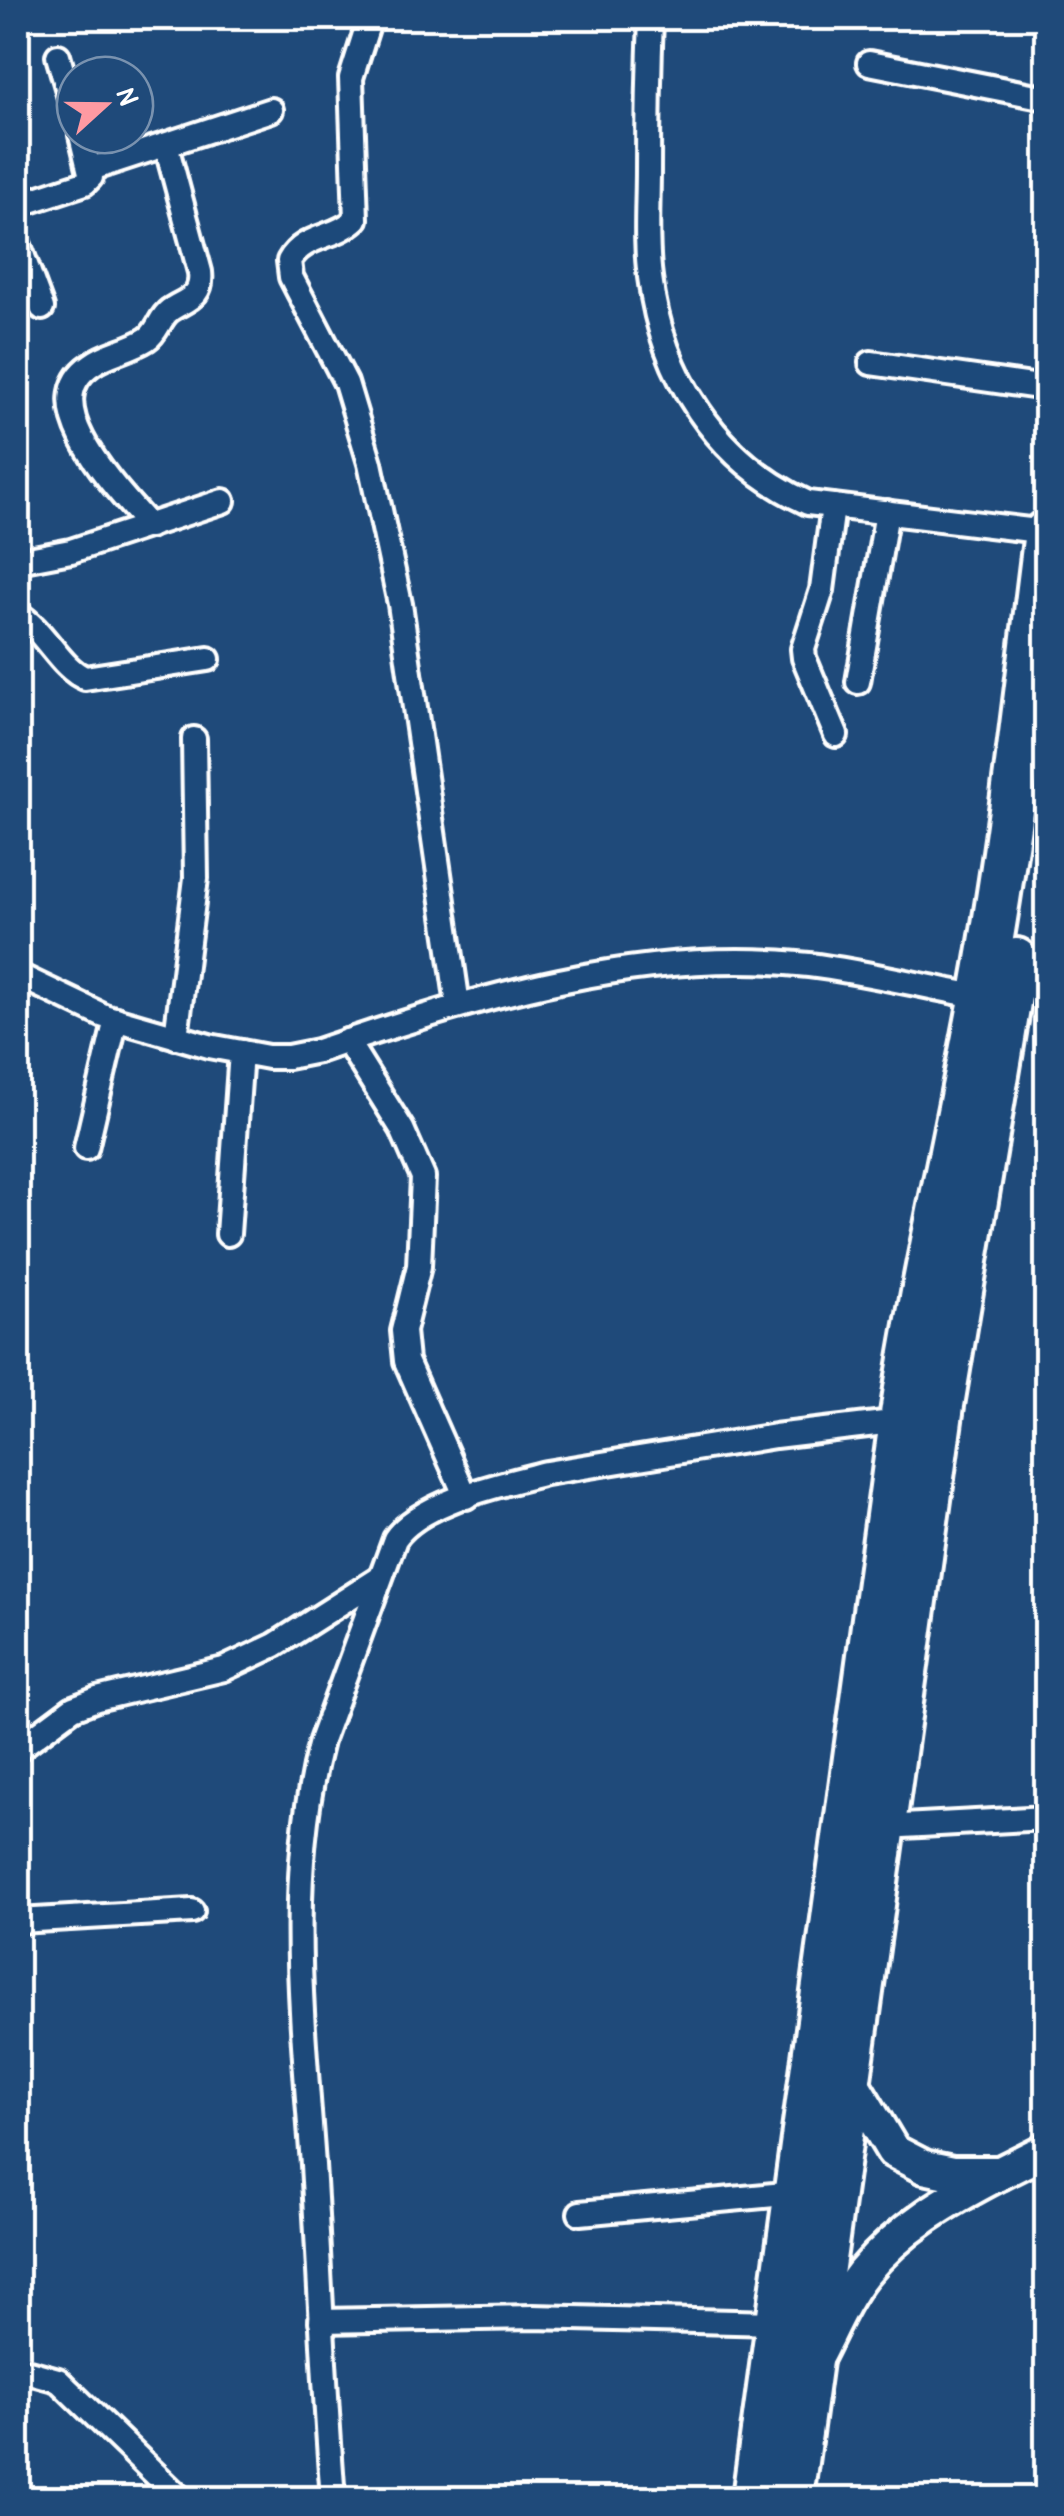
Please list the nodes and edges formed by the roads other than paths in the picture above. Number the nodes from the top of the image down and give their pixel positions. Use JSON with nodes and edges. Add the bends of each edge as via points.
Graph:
{"nodes":[{"id":1,"x":370,"y":18,"type":"edge"},
{"id":2,"x":651,"y":18,"type":"edge"},
{"id":3,"x":869,"y":63,"type":"dead end"},
{"id":4,"x":1046,"y":98,"type":"edge"},
{"id":5,"x":270,"y":110,"type":"dead end"},
{"id":6,"x":166,"y":145,"type":"junction"},
{"id":7,"x":87,"y":155,"type":"edge"},
{"id":8,"x":91,"y":169,"type":"junction"},
{"id":9,"x":18,"y":204,"type":"edge"},
{"id":10,"x":18,"y":243,"type":"edge"},
{"id":11,"x":42,"y":308,"type":"dead end"},
{"id":12,"x":871,"y":363,"type":"dead end"},
{"id":13,"x":1046,"y":388,"type":"edge"},
{"id":14,"x":223,"y":501,"type":"dead end"},
{"id":15,"x":834,"y":506,"type":"junction"},
{"id":16,"x":887,"y":512,"type":"junction"},
{"id":17,"x":149,"y":526,"type":"junction"},
{"id":18,"x":1046,"y":532,"type":"edge"},
{"id":19,"x":18,"y":561,"type":"edge"},
{"id":20,"x":18,"y":614,"type":"edge"},
{"id":21,"x":208,"y":660,"type":"dead end"},
{"id":22,"x":858,"y":682,"type":"dead end"},
{"id":23,"x":836,"y":735,"type":"dead end"},
{"id":24,"x":194,"y":740,"type":"dead end"},
{"id":25,"x":1046,"y":746,"type":"edge"},
{"id":26,"x":18,"y":974,"type":"edge"},
{"id":27,"x":982,"y":996,"type":"junction"},
{"id":28,"x":458,"y":1006,"type":"junction"},
{"id":29,"x":116,"y":1019,"type":"junction"},
{"id":30,"x":176,"y":1036,"type":"junction"},
{"id":31,"x":348,"y":1041,"type":"junction"},
{"id":32,"x":242,"y":1052,"type":"junction"},
{"id":33,"x":86,"y":1148,"type":"dead end"},
{"id":34,"x":228,"y":1234,"type":"dead end"},
{"id":35,"x":915,"y":1409,"type":"junction"},
{"id":36,"x":466,"y":1498,"type":"junction"},
{"id":37,"x":380,"y":1578,"type":"junction"},
{"id":38,"x":18,"y":1749,"type":"edge"},
{"id":39,"x":1046,"y":1818,"type":"edge"},
{"id":40,"x":885,"y":1827,"type":"junction"},
{"id":41,"x":192,"y":1911,"type":"dead end"},
{"id":42,"x":18,"y":1921,"type":"edge"},
{"id":43,"x":850,"y":2079,"type":"junction"},
{"id":44,"x":1046,"y":2150,"type":"edge"},
{"id":45,"x":1000,"y":2173,"type":"junction"},
{"id":46,"x":796,"y":2192,"type":"junction"},
{"id":47,"x":580,"y":2213,"type":"dead end"},
{"id":48,"x":321,"y":2320,"type":"junction"},
{"id":49,"x":778,"y":2323,"type":"junction"},
{"id":50,"x":809,"y":2368,"type":"junction"},
{"id":51,"x":18,"y":2369,"type":"edge"},
{"id":52,"x":180,"y":2498,"type":"edge"},
{"id":53,"x":333,"y":2498,"type":"edge"},
{"id":54,"x":754,"y":2498,"type":"edge"},
{"id":55,"x":791,"y":2498,"type":"edge"}],
"edges":[{"from":1,"to":28,"type":"street","via":[[351,78],[356,219],[304,243],[289,261],[346,383],[370,463],[400,604]]},
{"from":2,"to":15,"type":"street","via":[[649,273],[667,351],[687,398],[717,439],[790,494]]},
{"from":3,"to":4,"type":"street"},
{"from":5,"to":6,"type":"street"},
{"from":6,"to":8,"type":"street"},
{"from":6,"to":17,"type":"street","via":[[200,272],[199,291],[160,319],[147,339],[90,365],[78,378],[72,414],[87,448]]},
{"from":7,"to":8,"type":"street"},
{"from":8,"to":9,"type":"street","via":[[85,183]]},
{"from":10,"to":11,"type":"street"},
{"from":12,"to":13,"type":"street"},
{"from":14,"to":17,"type":"street"},
{"from":15,"to":16,"type":"street"},
{"from":15,"to":23,"type":"street","via":[[818,606],[803,649]]},
{"from":16,"to":18,"type":"street"},
{"from":16,"to":22,"type":"street"},
{"from":17,"to":19,"type":"street"},
{"from":18,"to":27,"type":"highway"},
{"from":20,"to":21,"type":"street","via":[[85,678]]},
{"from":24,"to":30,"type":"street","via":[[196,878]]},
{"from":25,"to":35,"type":"highway","via":[[1005,1040]]},
{"from":26,"to":29,"type":"street"},
{"from":27,"to":28,"type":"street","via":[[810,966],[745,962],[587,975]]},
{"from":27,"to":35,"type":"highway","via":[[926,1263]]},
{"from":28,"to":31,"type":"street"},
{"from":29,"to":30,"type":"street"},
{"from":29,"to":33,"type":"street"},
{"from":30,"to":32,"type":"street"},
{"from":31,"to":32,"type":"street","via":[[288,1057]]},
{"from":31,"to":36,"type":"street","via":[[423,1177],[419,1266],[403,1332],[406,1361]]},
{"from":32,"to":34,"type":"street"},
{"from":35,"to":36,"type":"street","via":[[546,1474]]},
{"from":35,"to":40,"type":"highway"},
{"from":35,"to":46,"type":"highway"},
{"from":36,"to":37,"type":"street","via":[[404,1526]]},
{"from":37,"to":38,"type":"street","via":[[276,1645],[224,1669],[74,1708]]},
{"from":37,"to":48,"type":"street","via":[[321,1741],[301,1859]]},
{"from":39,"to":40,"type":"street"},
{"from":40,"to":43,"type":"highway"},
{"from":41,"to":42,"type":"street"},
{"from":43,"to":45,"type":"street","via":[[893,2151],[906,2160],[953,2173]]},
{"from":43,"to":50,"type":"highway"},
{"from":44,"to":45,"type":"street"},
{"from":45,"to":50,"type":"street","via":[[903,2232],[862,2274]]},
{"from":46,"to":47,"type":"street"},
{"from":46,"to":49,"type":"highway"},
{"from":48,"to":49,"type":"street"},
{"from":48,"to":53,"type":"street"},
{"from":49,"to":54,"type":"highway"},
{"from":50,"to":55,"type":"highway"},
{"from":51,"to":52,"type":"street","via":[[58,2380]]}]}
